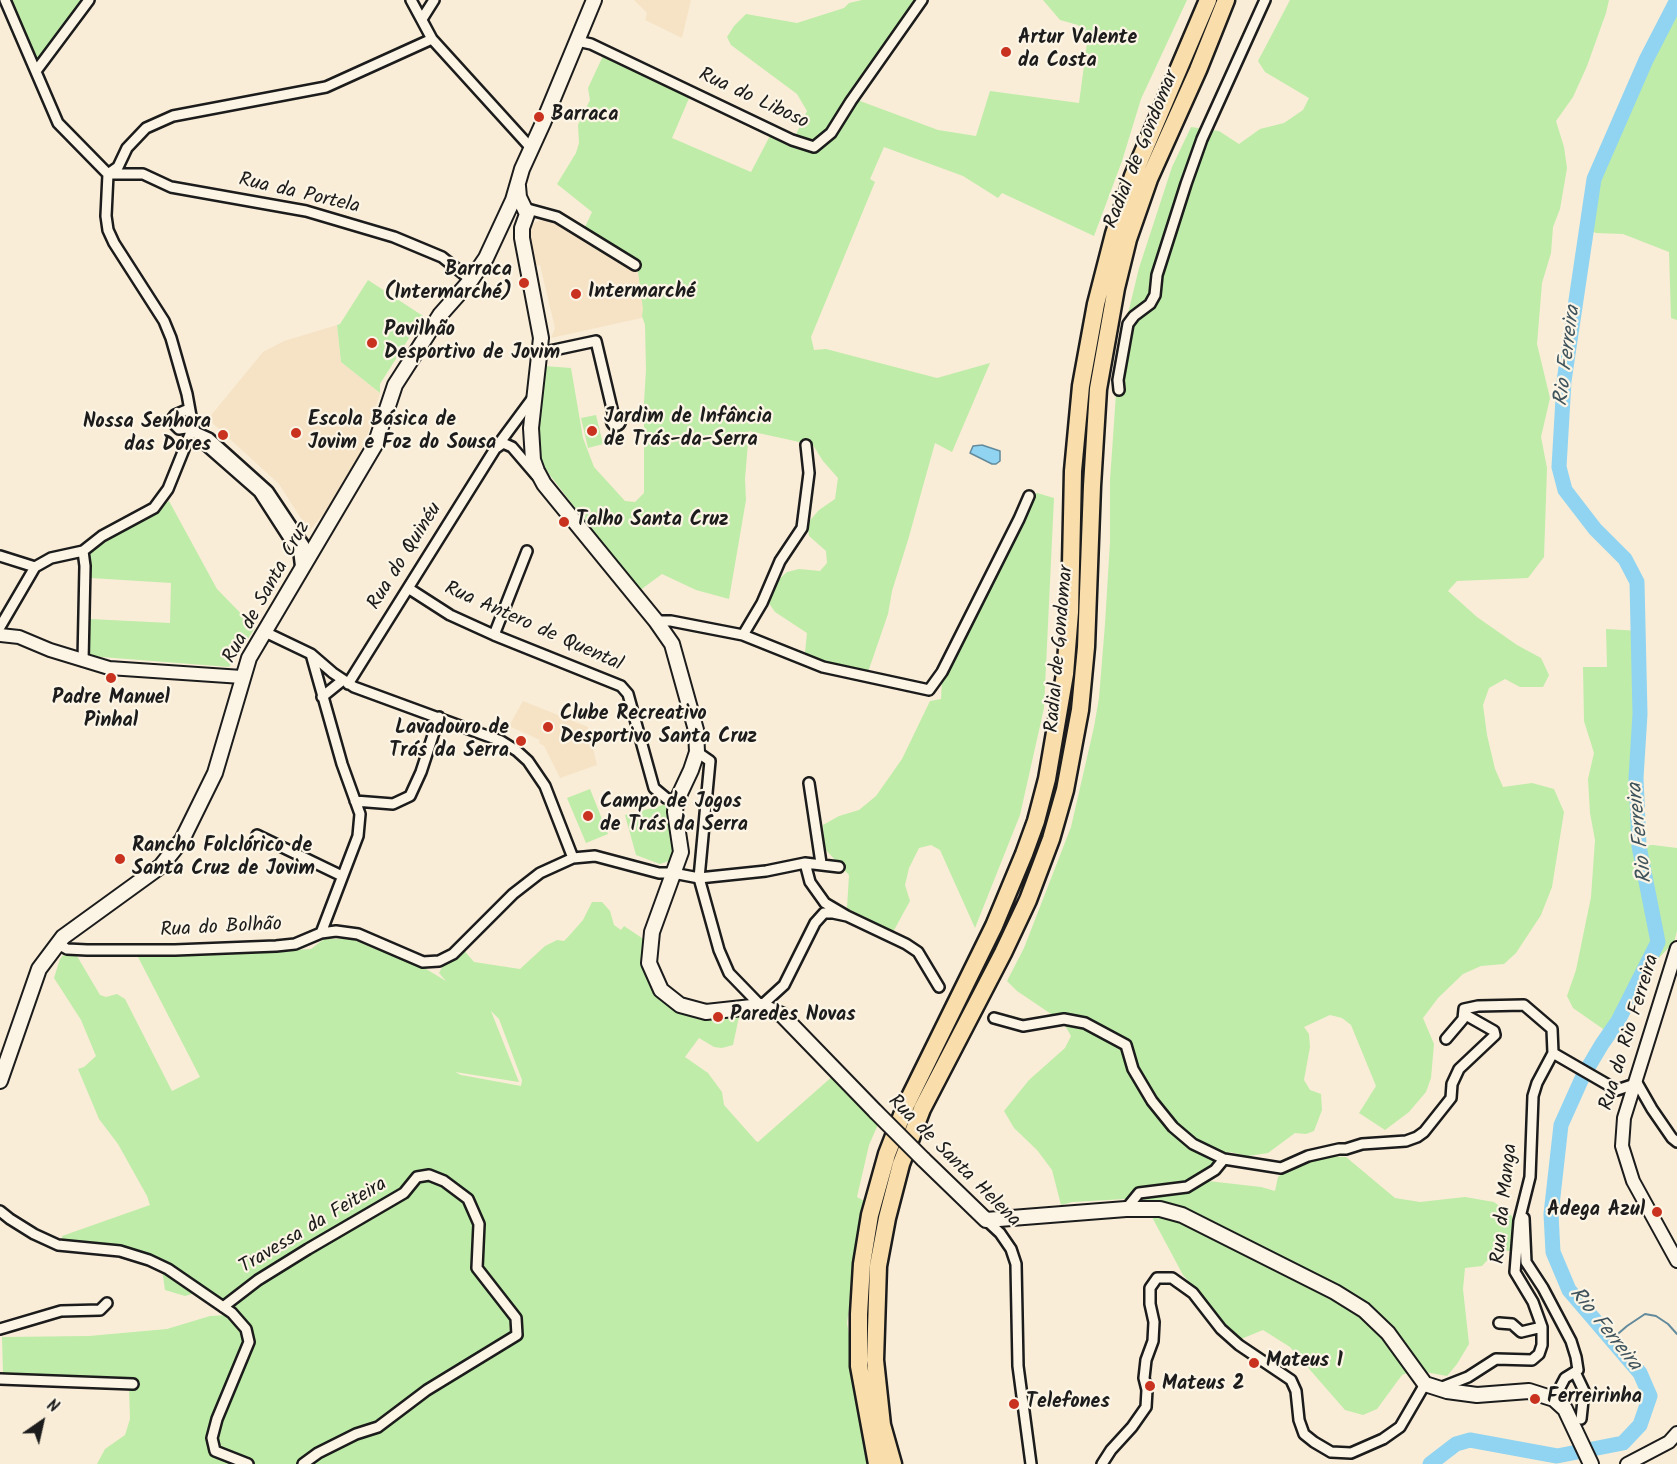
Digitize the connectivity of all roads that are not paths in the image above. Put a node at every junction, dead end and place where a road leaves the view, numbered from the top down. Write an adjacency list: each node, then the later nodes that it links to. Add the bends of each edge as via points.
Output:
1 (5, 0): 13 (street)
2 (89, 0): 13 (street)
3 (411, 0): 10 (street)
4 (434, 0): 10 (street)
5 (594, 0): 12 (main road)
6 (922, 0): 12 (street, Rua do Liboso, via 831,133 814,147)
7 (1208, 0): 96 (highway, Radial de Gondomar, via 1133,176 1096,304 1081,386 1073,471 1065,674 1057,732 1039,810 994,926 906,1105 870,1215 862,1264 859,1366)
8 (1226, 0): 97 (highway, Radial de Gondomar, via 1149,179 1116,288 1098,389 1086,647 1080,711 1065,790 1028,900 922,1109 901,1164 887,1218 878,1266 875,1360 882,1425)
9 (1265, 0): 20 (street, via 1202,139 1161,264 1155,295 1128,324)
10 (422, 19): 11 (street)
11 (432, 39): 14 (street); 15 (street, via 326,87 173,116 146,128 127,148 118,167)
12 (577, 41): 14 (main road)
13 (36, 71): 15 (street, via 58,123)
14 (531, 148): 16 (main road, via 519,178)
15 (108, 174): 18 (street, Rua da Portela, via 143,174 171,187 306,211 394,237 442,257); 22 (street, via 108,230 164,321 182,373)
16 (515, 215): 17 (street, via 540,212 557,217); 18 (main road, Rua de Santa Cruz, via 498,233); 19 (main road, via 540,326)
17 (635, 265)
18 (471, 280): 29 (main road, Rua de Santa Cruz, via 440,315 395,385 375,445)
19 (540, 353): 21 (main road); 23 (street, via 596,341)
20 (1119, 390)
21 (535, 392): 26 (street, Rua do Quinéu); 27 (main road)
22 (189, 409): 24 (street); 24 (street, via 175,415 173,423 180,429)
23 (614, 417)
24 (195, 430): 30 (street, via 268,491); 31 (street, via 206,445 259,492); 32 (street, via 159,503)
25 (806, 445): 44 (street, via 809,473 802,528 780,561)
26 (495, 449): 27 (street, via 499,444 507,444); 38 (street, Rua do Quinéu)
27 (525, 455): 39 (main road, via 543,484)
28 (1029, 496): 44 (street, via 942,672 929,690 823,667)
29 (323, 534): 30 (street, via 311,541); 34 (main road, Rua de Santa Cruz)
30 (298, 536): 34 (street)
31 (294, 546): 34 (street); 37 (street)
32 (83, 551): 36 (street, via 51,558); 46 (street)
33 (527, 551): 43 (street)
34 (310, 554): 37 (main road, Rua de Santa Cruz)
35 (0, 556): 36 (street)
36 (35, 567): 40 (street)
37 (301, 572): 41 (main road, Rua de Santa Cruz)
38 (408, 588): 43 (street, Rua Antero de Quental, via 450,615); 48 (street, Rua do Quinéu)
39 (656, 621): 44 (street); 51 (main road, via 672,644 696,730)
40 (0, 627)
41 (265, 632): 45 (street); 47 (main road, Rua de Santa Cruz)
42 (0, 635): 46 (street, via 20,637)
43 (495, 635): 54 (street, Rua Antero de Quental, via 621,686 628,694 654,788)
44 (743, 635)
45 (311, 654): 48 (street); 49 (street)
46 (82, 661): 47 (street, via 110,668)
47 (242, 677): 65 (main road, Rua de Santa Cruz, via 215,773 182,840 161,866)
48 (345, 682): 49 (street, Rua do Quinéu); 50 (street)
49 (322, 697): 53 (street)
50 (439, 717): 53 (street, via 410,796 393,804); 56 (street, via 501,741 528,761 545,786)
51 (697, 752): 54 (main road); 62 (street, via 710,761)
52 (809, 783): 58 (street)
53 (356, 801): 61 (street, via 360,814 358,836)
54 (676, 802): 60 (main road, via 681,852)
55 (257, 835): 61 (street)
56 (573, 858): 60 (street, Rua do Bolhão, via 595,856 659,873); 64 (street, Rua do Bolhão, via 540,873 513,894 453,954 440,962 423,962 358,934)
57 (806, 862): 58 (street, Rua do Bolhão); 62 (street, Rua do Bolhão); 63 (street, via 810,882 825,903)
58 (820, 863): 59 (street, Rua do Bolhão)
59 (839, 867)
60 (674, 873): 62 (street, Rua do Bolhão); 68 (main road, via 652,932 649,963 660,990 680,1005 706,1012)
61 (342, 876): 64 (street)
62 (699, 878): 68 (street, via 729,972)
63 (847, 916): 67 (street, via 918,952); 68 (street, via 824,913 815,923 784,985)
64 (321, 933): 65 (street, Rua do Bolhão, via 295,944 175,951 67,949)
65 (58, 944): 73 (main road, Rua de Santa Cruz, via 39,969)
66 (1676, 953): 74 (street, Rua do Rio Ferreira)
67 (939, 987)
68 (761, 1006): 80 (main road, Rua de Santa Helena, bridge, via 782,1015)
69 (1464, 1014): 71 (street); 72 (street, via 1464,1009 1478,1006 1524,1005 1552,1029); 76 (street, via 1495,1035 1459,1069 1451,1098 1416,1137 1308,1156 1281,1168)
70 (994, 1018): 76 (street, via 1023,1026 1064,1019 1085,1023 1125,1045 1137,1077 1173,1127 1193,1144)
71 (1446, 1039)
72 (1553, 1053): 74 (street, via 1617,1090); 78 (street, Rua da Manga, via 1533,1096 1530,1178)
73 (0, 1081)
74 (1635, 1082): 75 (street); 81 (street, Rua do Rio Ferreira, via 1624,1118 1622,1146 1634,1181)
75 (1677, 1142)
76 (1224, 1159): 77 (street, via 1215,1170 1187,1187 1139,1193)
77 (1126, 1209): 80 (main road); 90 (main road, via 1160,1209 1182,1215 1335,1292 1364,1310)
78 (1523, 1210): 85 (street, Rua da Manga, via 1515,1272); 87 (street, via 1526,1262 1571,1341 1578,1370)
79 (0, 1211): 83 (street, via 58,1245 120,1251 148,1260)
80 (986, 1220): 98 (street, Rua de Santa Helena, via 1011,1249 1016,1264 1018,1366)
81 (1677, 1261)
82 (107, 1303): 86 (street, via 100,1310 61,1311)
83 (223, 1307): 94 (street, via 246,1329 249,1342 212,1438 215,1451); 95 (street, Travessa da Feiteira, via 308,1249 404,1193 417,1177 437,1178 468,1199 479,1224 477,1268 516,1318 517,1335 427,1390 378,1427 356,1434)
84 (1498, 1323): 85 (street, via 1512,1324 1521,1332)
85 (1542, 1327): 90 (street, via 1542,1345 1532,1360 1496,1359 1468,1377)
86 (0, 1329)
87 (1575, 1372): 91 (street, via 1565,1378); 92 (street, via 1584,1391)
88 (0, 1379): 89 (street)
89 (133, 1384)
90 (1431, 1387): 91 (main road, via 1477,1395 1529,1391); 99 (street, via 1400,1427 1383,1439 1351,1453 1331,1452 1304,1434 1291,1380 1239,1346 1193,1293 1172,1278 1157,1278 1150,1288 1154,1322 1144,1378 1146,1407)
91 (1554, 1399): 100 (main road, via 1565,1409)
92 (1581, 1419)
93 (1677, 1433): 101 (street, via 1669,1442)
94 (248, 1464)
95 (303, 1464)
96 (877, 1464)
97 (893, 1464)
98 (1031, 1464)
99 (1102, 1464)
100 (1591, 1464)
101 (1627, 1464)

